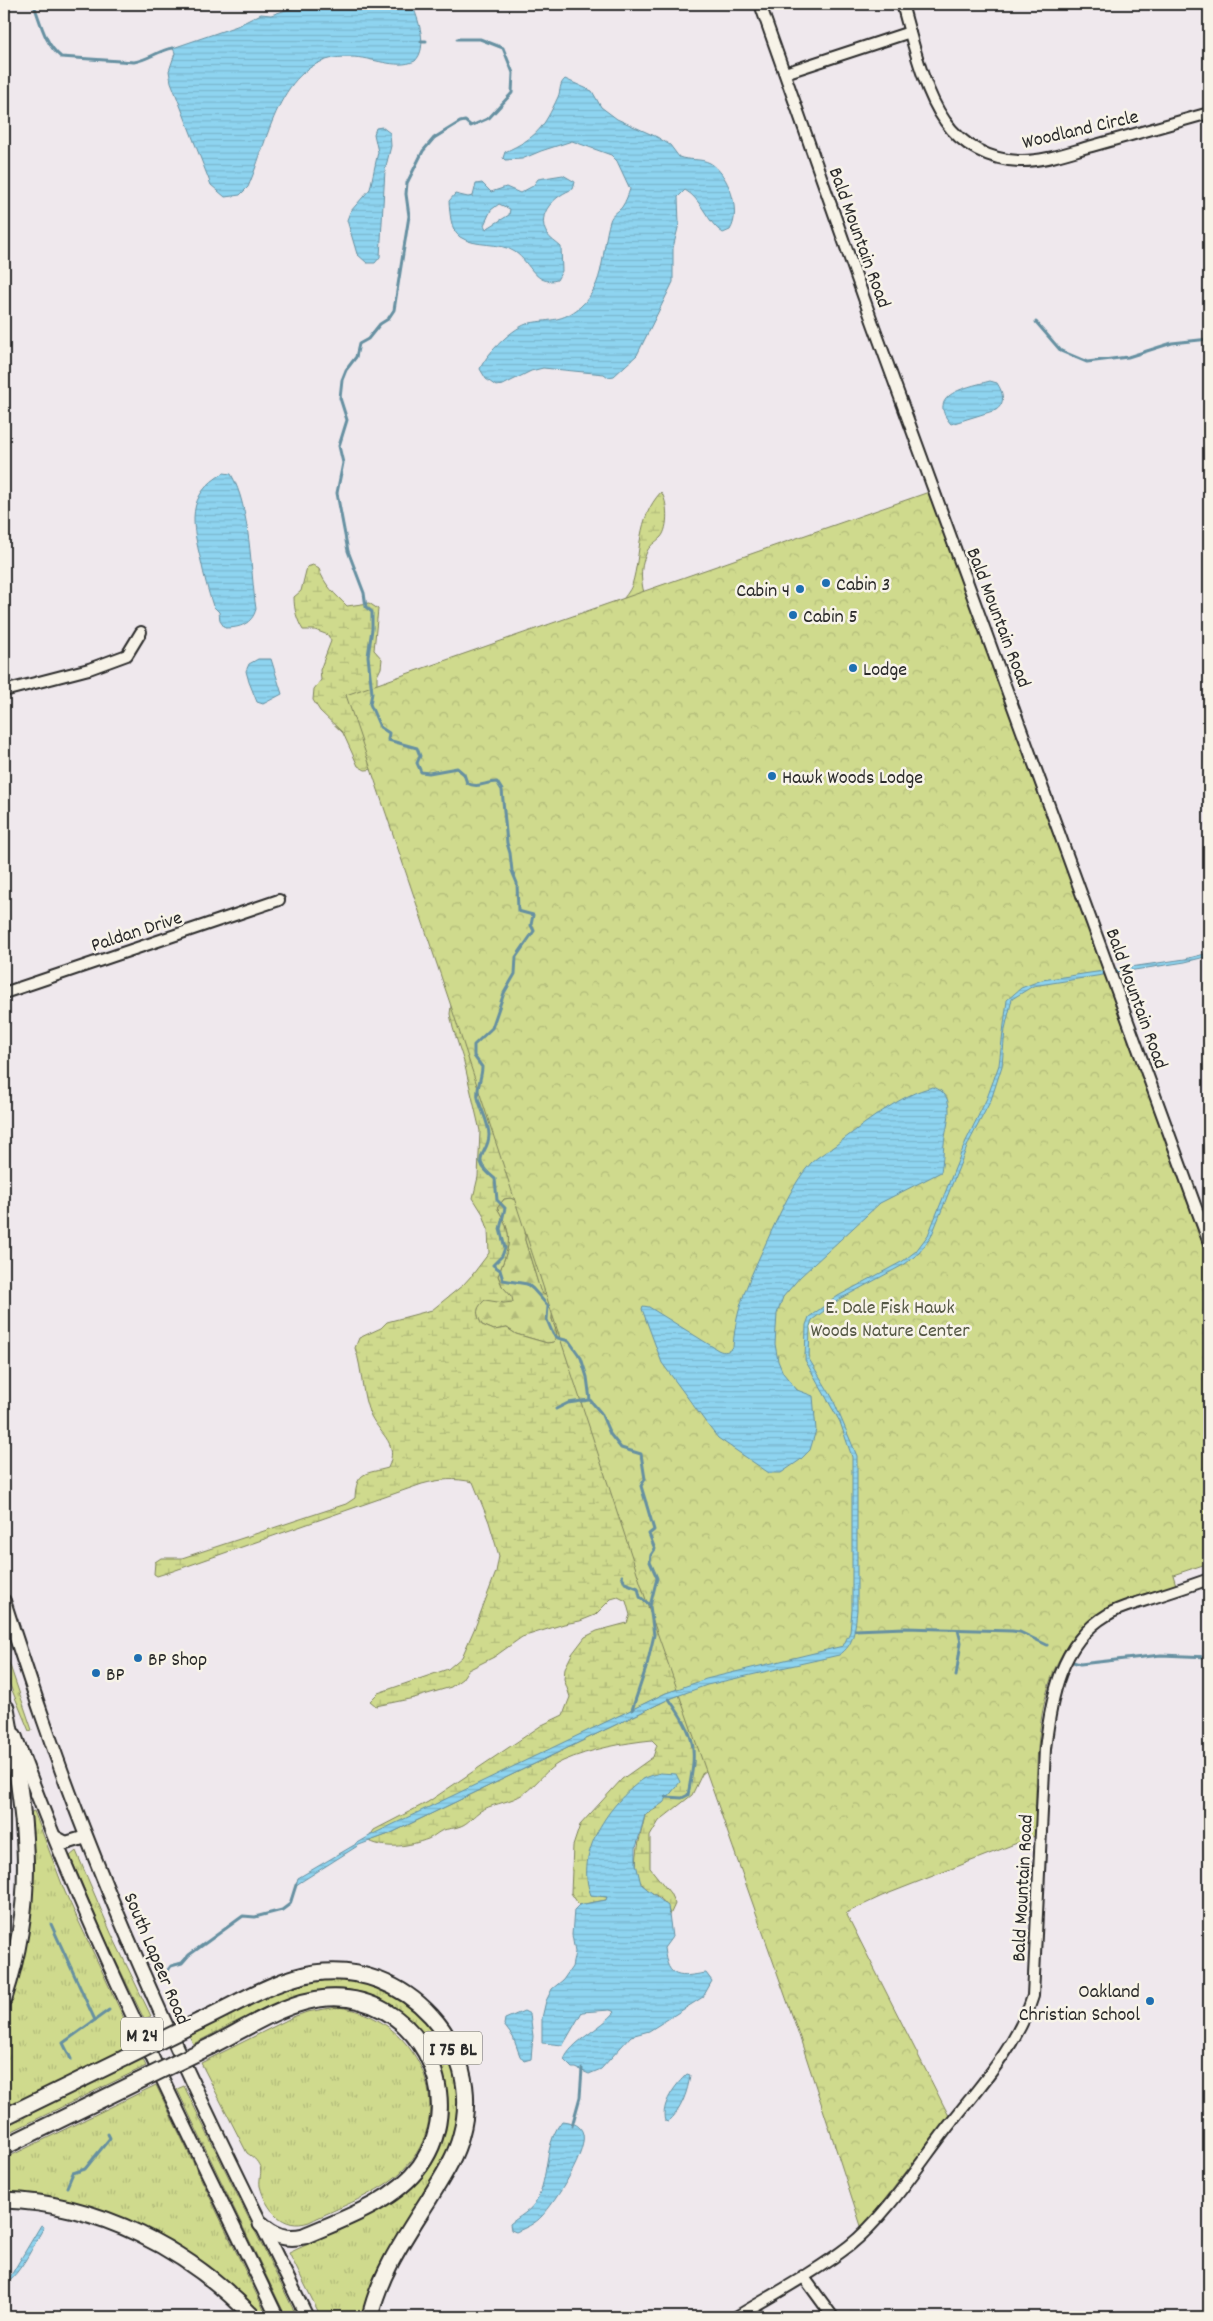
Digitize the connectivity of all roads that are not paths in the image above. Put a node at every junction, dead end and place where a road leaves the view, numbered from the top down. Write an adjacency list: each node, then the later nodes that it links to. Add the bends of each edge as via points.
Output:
1 (760, 4): 4 (street, Bald Mountain Road)
2 (902, 4): 3 (street, Woodland Circle)
3 (910, 32): 4 (street); 5 (street, Woodland Circle, via 930,92 945,122 974,149 998,158 1020,162 1052,157)
4 (784, 73): 10 (street, Bald Mountain Road)
5 (1209, 113)
6 (142, 632): 7 (street, via 127,655 89,669)
7 (4, 691)
8 (279, 900): 9 (street, Paldan Drive)
9 (4, 993)
10 (1209, 1242)
11 (1209, 1580): 21 (street, Bald Mountain Road, via 1108,1614 1076,1643 1064,1662 1049,1716 1045,1749 1034,1985 1029,2008 1007,2048 876,2219 850,2246)
12 (4, 1602): 15 (main road, South Lapeer Road / M 24)
13 (5, 1705): 14 (main road, M 24); 16 (highway, via 22,1808 26,1881 22,1930)
14 (54, 1837): 15 (main road, via 66,1844); 23 (main road, M 24, via 105,1956)
15 (86, 1838): 20 (main road, South Lapeer Road / M 24, via 165,2024)
16 (4, 1998)
17 (4, 2117): 25 (highway, I 75 BL, bridge, via 283,1982 315,1973 345,1972 374,1978 407,1994 447,2035 464,2080 465,2113 461,2136 446,2172 389,2264)
18 (4, 2147): 20 (highway, bridge, via 292,2007 325,1998 343,1998 376,2006 403,2023 422,2046 434,2072 439,2112 434,2139 419,2167 402,2185 376,2202 304,2236 287,2238)
19 (4, 2200): 22 (highway, via 75,2211 145,2236 205,2273)
20 (261, 2224): 24 (main road, South Lapeer Road / M 24)
21 (802, 2276): 26 (street, Bald Mountain Road); 27 (street)
22 (252, 2317)
23 (277, 2317)
24 (307, 2317)
25 (370, 2317)
26 (736, 2317)
27 (832, 2317)

